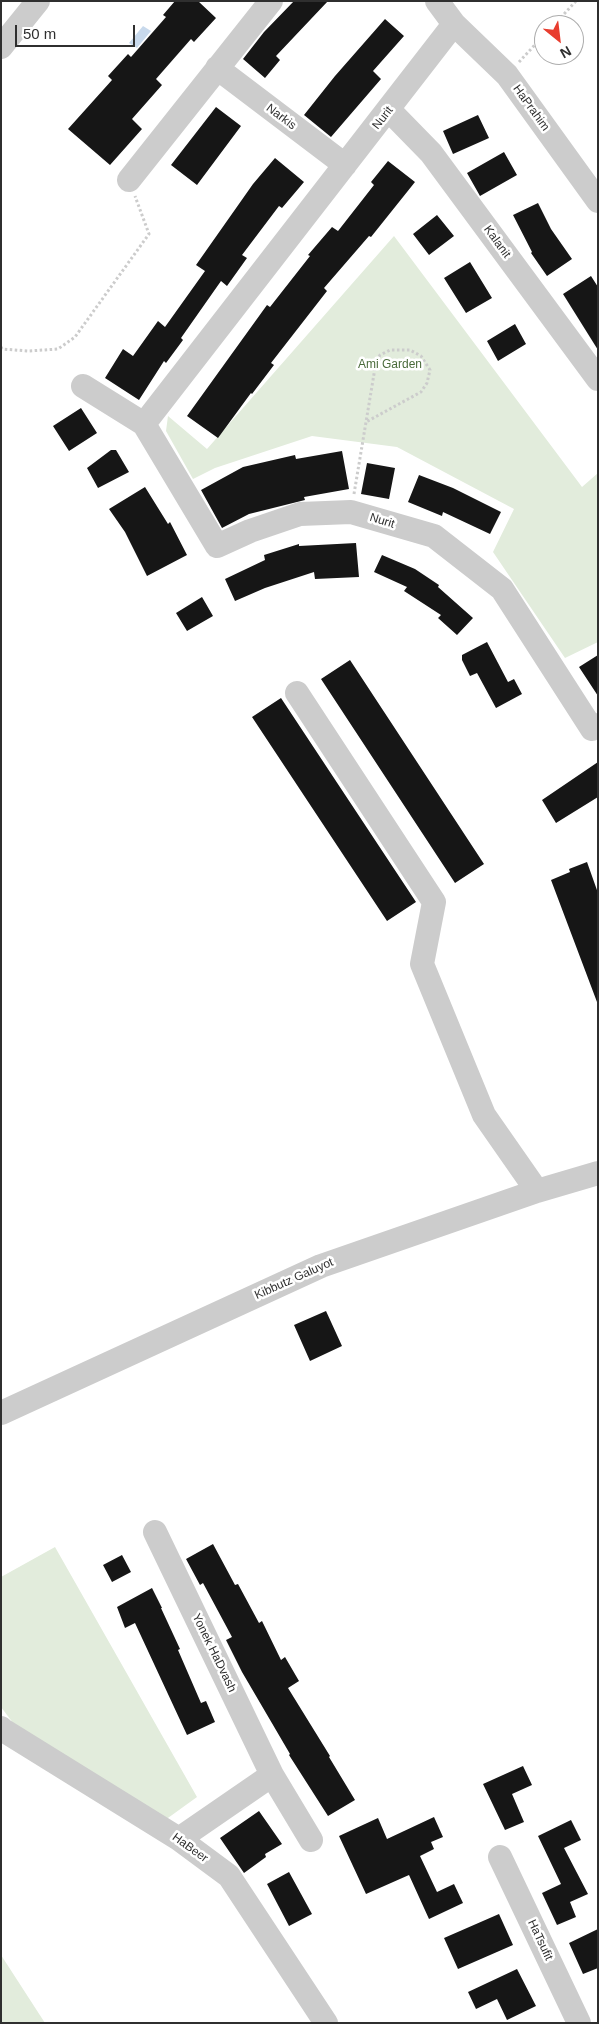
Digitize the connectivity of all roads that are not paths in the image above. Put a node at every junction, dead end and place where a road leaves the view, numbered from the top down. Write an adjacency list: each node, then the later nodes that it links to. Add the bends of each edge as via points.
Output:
1 (38, 1): 5 (street)
2 (271, 1): 6 (street)
3 (437, 1): 4 (street, HaPrahim)
4 (454, 24): 7 (street, Nurit); 10 (street, HaPrahim, via 507,75)
5 (1, 47)
6 (217, 68): 8 (street, Narkis); 9 (street)
7 (389, 110): 8 (street, Nurit); 11 (street, Kalanit, via 431,153)
8 (345, 165): 13 (street, Nurit)
9 (129, 180)
10 (598, 201)
11 (598, 379)
12 (83, 386): 13 (street, Nurit)
13 (144, 424): 15 (street, Nurit, via 217,546 300,514 351,512 434,536 502,589 592,729)
14 (296, 693): 17 (street, via 434,902 422,964 484,1115)
15 (598, 725)
16 (598, 1172): 17 (street, Kibbutz Galuyot)
17 (537, 1191): 18 (street, Kibbutz Galuyot, via 321,1266)
18 (1, 1413)
19 (154, 1532): 21 (street, Yonek HaDvash)
20 (1, 1728): 22 (street, HaBeer)
21 (272, 1775): 22 (street); 23 (street, Yonek HaDvash)
22 (179, 1839): 25 (street, HaBeer, via 229,1876)
23 (311, 1840)
24 (500, 1858): 26 (street, HaTsufit)
25 (326, 2023)
26 (579, 2023)

